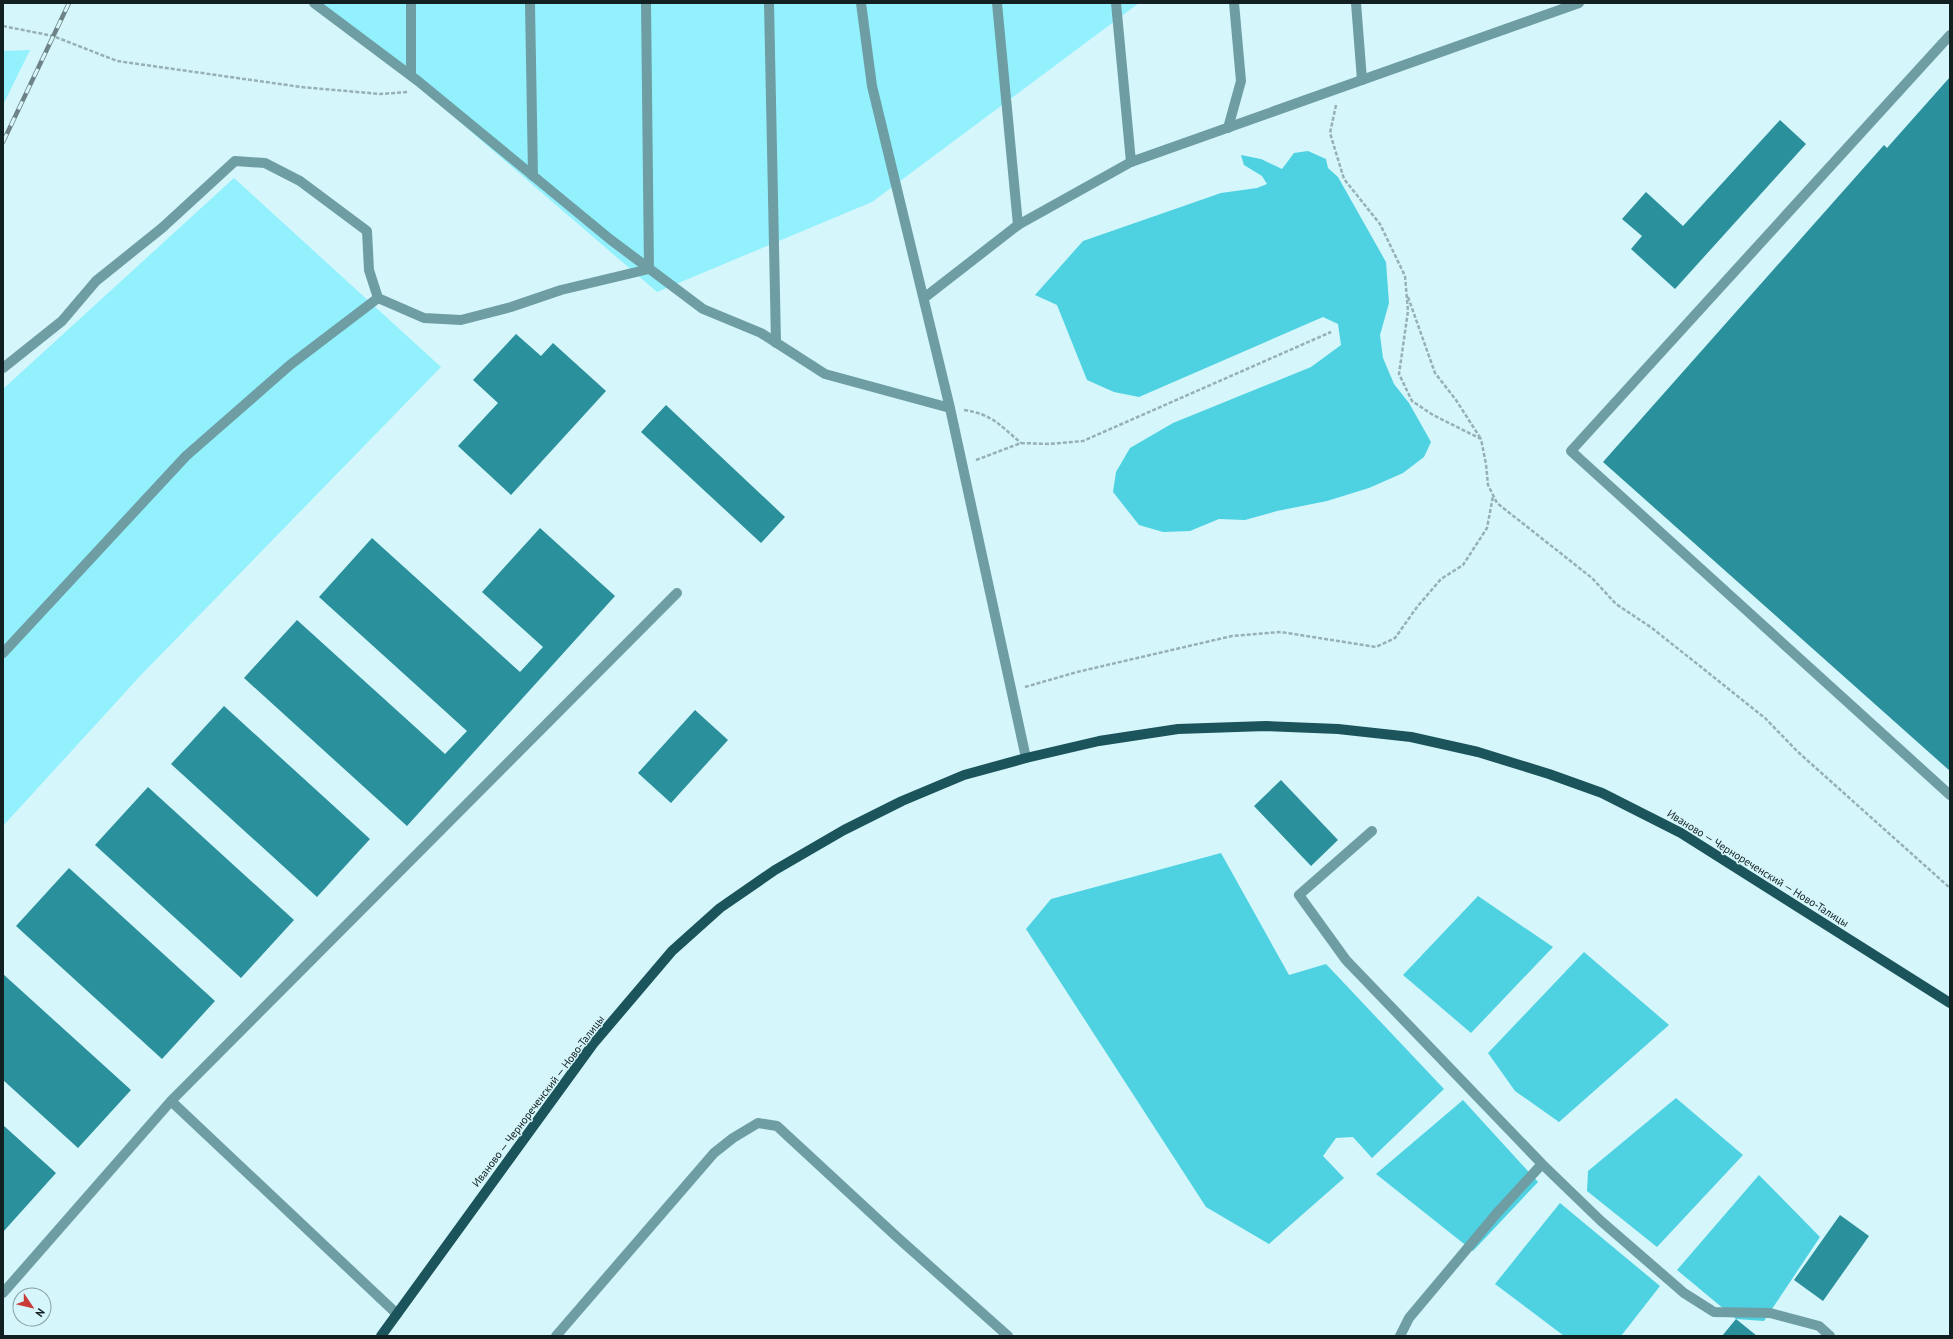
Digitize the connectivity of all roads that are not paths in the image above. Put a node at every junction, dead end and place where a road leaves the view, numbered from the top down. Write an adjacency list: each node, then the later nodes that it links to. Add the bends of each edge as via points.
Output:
1 (314, 3): 13 (street)
2 (411, 3): 13 (street)
3 (530, 3): 17 (street)
4 (646, 3): 19 (street)
5 (769, 3): 22 (street)
6 (861, 3): 21 (street, via 872,86)
7 (997, 3): 18 (street)
8 (1116, 3): 16 (street)
9 (1234, 3): 15 (street, via 1241,81)
10 (1356, 3): 14 (street)
11 (1578, 3): 14 (street)
12 (1950, 35): 28 (street, via 1571,451)
13 (411, 75): 17 (street)
14 (1362, 80): 15 (street)
15 (1228, 128): 16 (street)
16 (1131, 162): 18 (street)
17 (534, 176): 19 (street)
18 (1018, 224): 21 (street)
19 (649, 269): 20 (street, via 561,290 461,320 424,318); 22 (street, via 703,309 760,333)
20 (378, 298): 23 (street, via 369,270 367,231 300,181 265,163 235,161 162,228 96,281 62,320); 26 (street, via 290,365 186,456)
21 (924, 298): 24 (street)
22 (776, 343): 24 (street, via 825,374)
23 (3, 368)
24 (950, 408): 27 (street)
25 (677, 593): 31 (street)
26 (3, 653)
27 (1026, 758): 30 (main road, Иваново — Чернореченский — Ново-Талицы, via 1099,741 1178,729 1266,726 1411,737 1478,752 1602,793 1681,833); 34 (main road, Иваново — Чернореченский — Ново-Талицы, via 964,776 902,801 852,826 775,870 715,913 672,951 593,1044)
28 (1950, 795)
29 (1372, 831): 32 (street, via 1299,895 1346,960)
30 (1950, 1003)
31 (171, 1101): 33 (street); 34 (street)
32 (1542, 1164): 38 (street, via 1497,1213 1409,1318); 39 (street, via 1684,1293 1714,1312 1770,1313 1819,1326)
33 (3, 1293)
34 (397, 1314): 35 (main road, Иваново — Чернореченский — Ново-Талицы)
35 (381, 1336)
36 (556, 1336): 37 (street, via 714,1152 758,1123 777,1126)
37 (1008, 1336)
38 (1400, 1336)
39 (1830, 1336)

